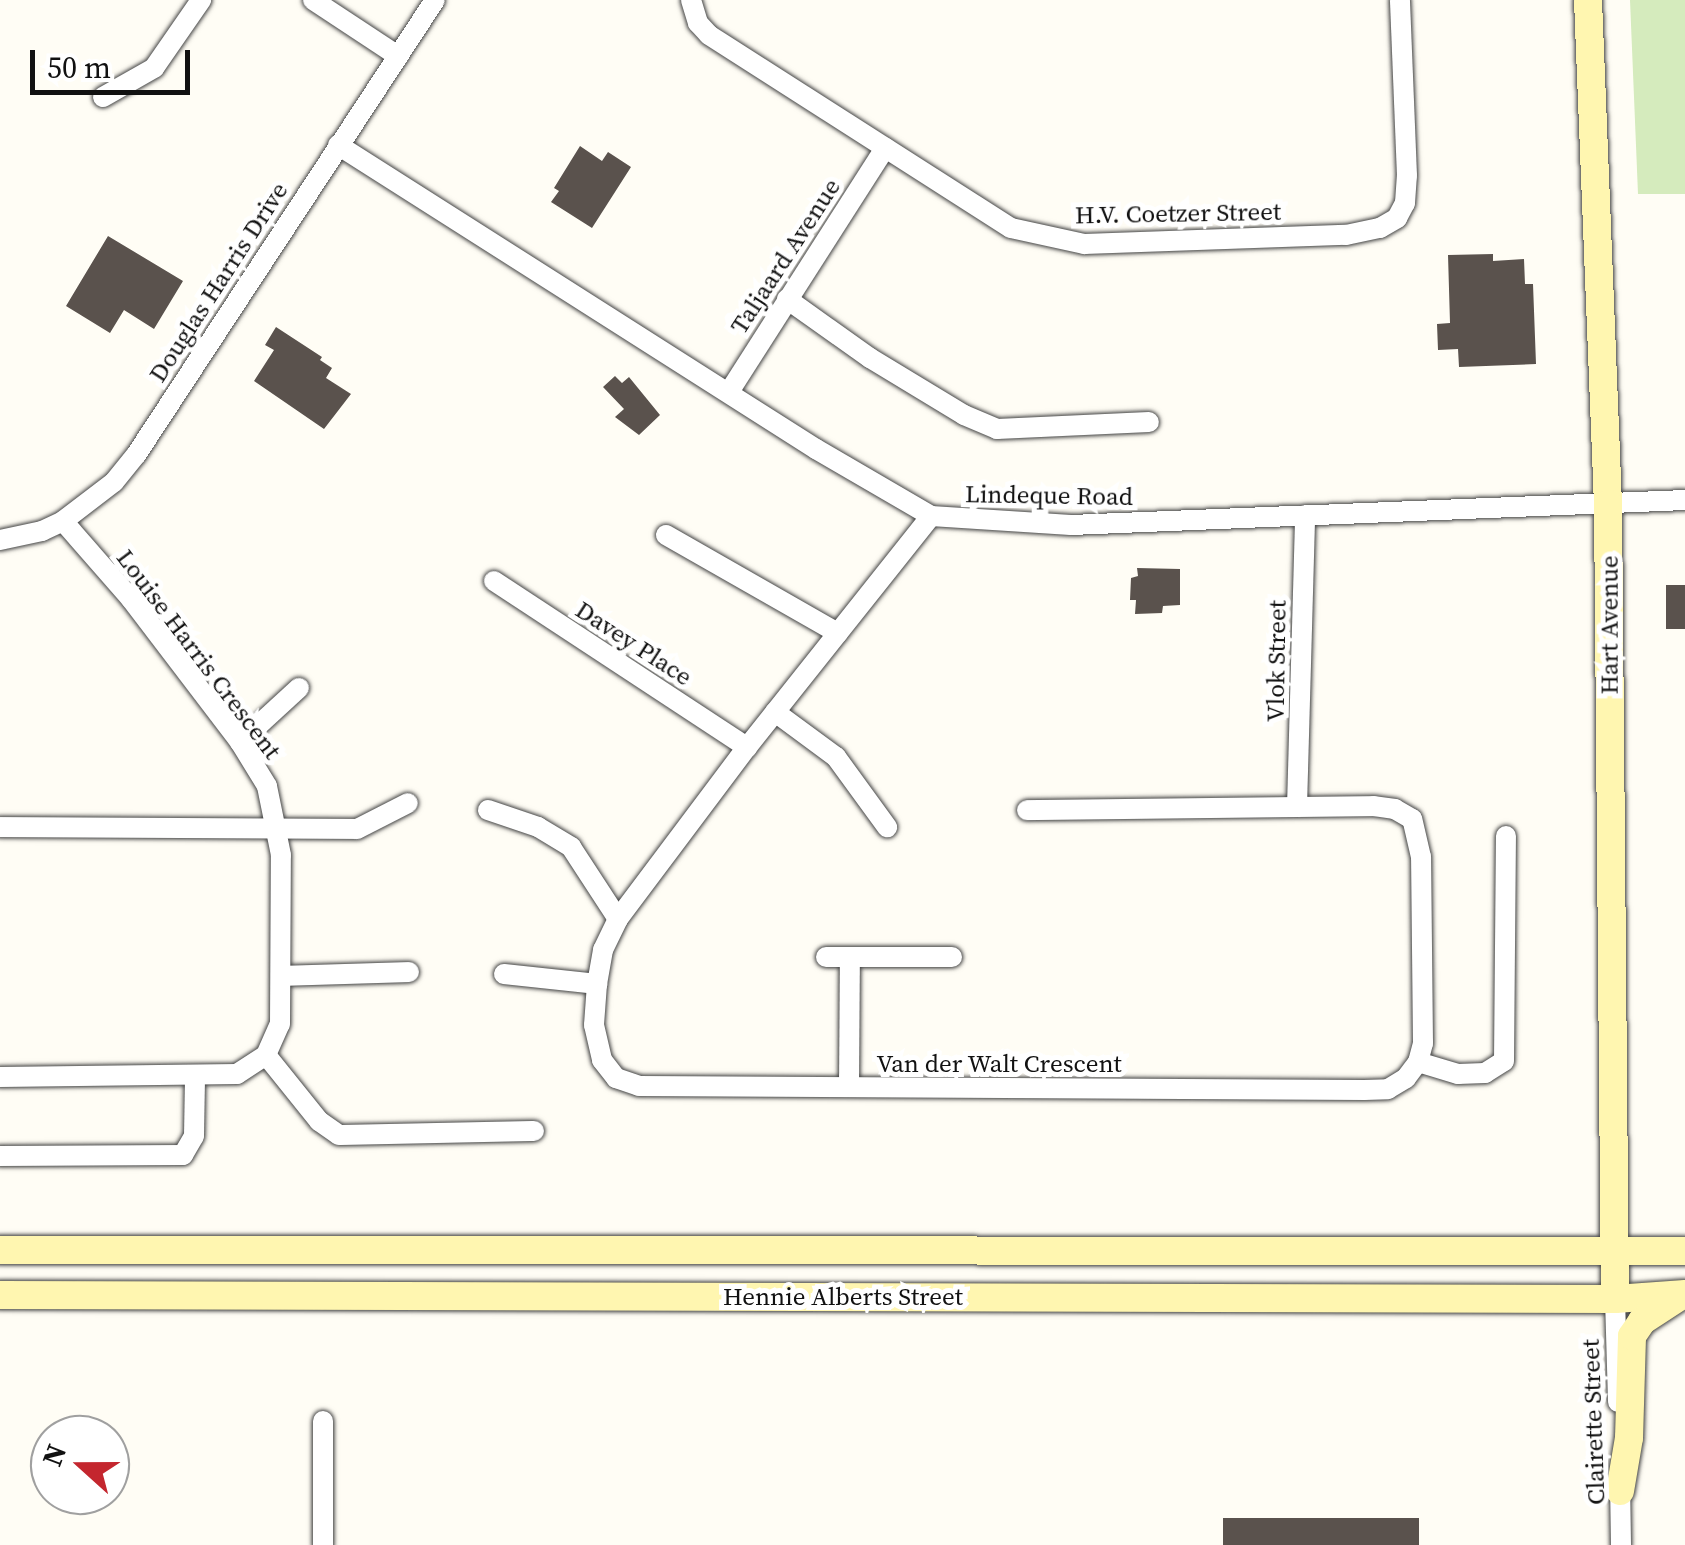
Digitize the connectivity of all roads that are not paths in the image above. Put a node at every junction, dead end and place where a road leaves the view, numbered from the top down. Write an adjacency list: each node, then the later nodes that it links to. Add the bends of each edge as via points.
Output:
1 (201, 0): 8 (street, via 154,68)
2 (313, 0): 7 (street)
3 (434, 0): 7 (street, Douglas Harris Drive)
4 (1400, 0): 10 (street, H.V. Coetzer Street, via 1408,176 1397,218 1380,228 1346,235 1084,244 1011,228)
5 (1588, 0): 15 (street, Hart Avenue)
6 (691, 3): 10 (street, H.V. Coetzer Street, via 709,34)
7 (398, 56): 9 (street, Douglas Harris Drive)
8 (103, 98)
9 (338, 145): 12 (street, Lindeque Road); 18 (street, Douglas Harris Drive, via 136,455 114,482)
10 (885, 148): 11 (street, Taljaard Avenue)
11 (787, 299): 12 (street, Taljaard Avenue); 13 (street, via 964,416 998,429)
12 (728, 392): 17 (street, Lindeque Road)
13 (1149, 422)
14 (1685, 500): 15 (street, Lindeque Road)
15 (1608, 504): 16 (street, Lindeque Road); 51 (street, Hart Avenue)
16 (1304, 515): 17 (street, Lindeque Road, via 1071,525); 28 (street, Vlok Street)
17 (931, 516): 22 (street, Van der Walt Crescent)
18 (63, 521): 20 (street, Douglas Harris Drive); 25 (street, Louise Harris Crescent)
19 (666, 535): 22 (street)
20 (0, 540)
21 (494, 581): 26 (street, Davey Place)
22 (838, 633): 24 (street, Van der Walt Crescent)
23 (299, 688): 25 (street)
24 (775, 712): 26 (street, Van der Walt Crescent); 33 (street, via 836,757)
25 (240, 742): 31 (street, Louise Harris Crescent, via 267,786)
26 (747, 747): 35 (street, Van der Walt Crescent)
27 (408, 803): 31 (street, via 357,829)
28 (1298, 808): 30 (street); 44 (street, via 1374,806 1412,819 1421,856)
29 (488, 810): 35 (street, via 570,847)
30 (1027, 810)
31 (277, 826): 32 (street); 41 (street, Louise Harris Crescent)
32 (0, 827)
33 (888, 827)
34 (1506, 836): 44 (street, via 1504,1061 1485,1073 1458,1074)
35 (618, 919): 42 (street, Van der Walt Crescent, via 603,950)
36 (826, 957): 37 (street)
37 (850, 957): 38 (street); 47 (street)
38 (952, 957)
39 (409, 972): 41 (street)
40 (504, 974): 42 (street)
41 (281, 976): 43 (street, Louise Harris Crescent, via 280,1024)
42 (598, 984): 47 (street, Van der Walt Crescent, via 597,1044 616,1078 639,1086)
43 (266, 1055): 46 (street, via 238,1074); 48 (street, via 319,1122 339,1135)
44 (1418, 1062): 47 (street, Van der Walt Crescent, via 1388,1088 1364,1090)
45 (0, 1077): 46 (street)
46 (194, 1078): 49 (street, via 194,1136 183,1155)
47 (848, 1087)
48 (534, 1131)
49 (0, 1156)
50 (0, 1250): 51 (street, Hennie Alberts Street)
51 (1615, 1250): 52 (street, Hennie Alberts Street); 55 (street, Hart Avenue)
52 (1685, 1251)
53 (1684, 1294): 55 (street, Hennie Alberts Street); 57 (street, via 1642,1321 1632,1336)
54 (0, 1295): 55 (street, Hennie Alberts Street)
55 (1614, 1298): 57 (street, Clairette Street)
56 (323, 1421): 58 (street)
57 (1620, 1491): 59 (street, Clairette Street)
58 (323, 1545)
59 (1621, 1545)

